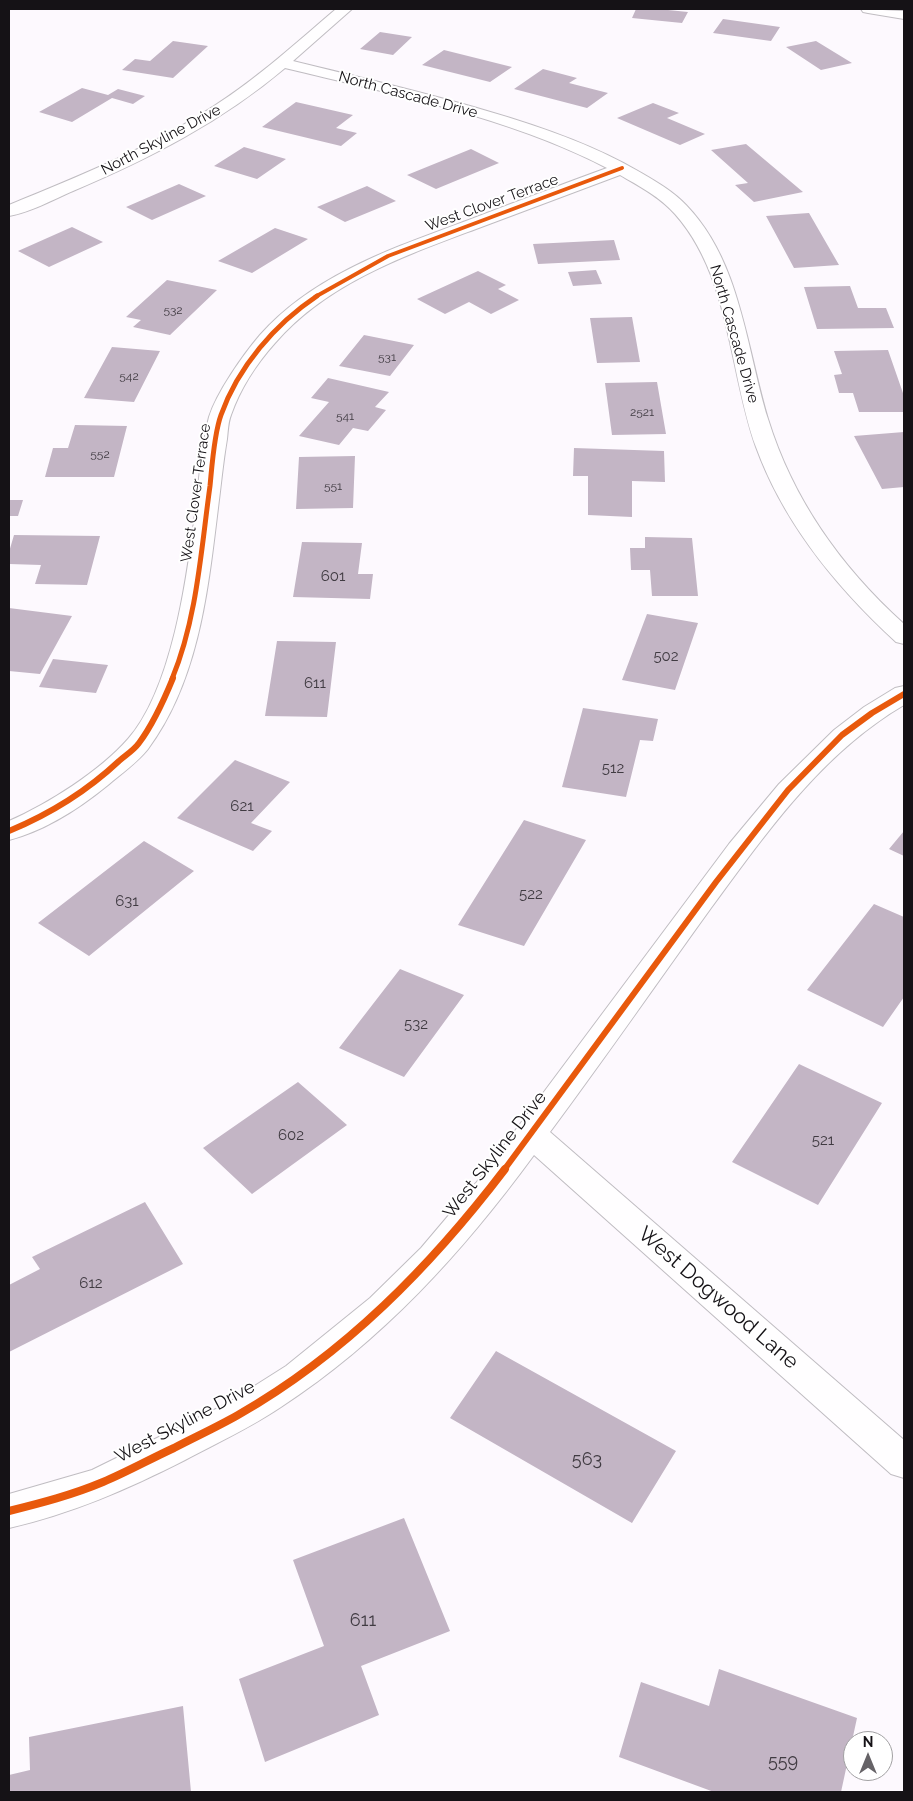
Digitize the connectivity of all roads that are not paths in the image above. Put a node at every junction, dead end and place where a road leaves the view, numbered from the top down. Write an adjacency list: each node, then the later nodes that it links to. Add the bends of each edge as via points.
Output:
1 (345, 9): 4 (street, North Skyline Drive)
2 (868, 9): 3 (street)
3 (904, 16)
4 (282, 63): 5 (street, North Cascade Drive, via 508,122 590,152); 6 (street, North Skyline Drive, via 216,112 150,150)
5 (622, 168): 7 (street, North Cascade Drive, via 681,210 706,245 722,281 767,448 800,517 840,573 876,613); 9 (street, West Clover Terrace, via 388,256 318,294 264,341 242,372 220,416 190,610 177,668 160,708 139,743 107,773 64,805)
6 (9, 211)
7 (904, 637)
8 (904, 694): 10 (street, West Skyline Drive, via 852,728 806,771 756,830 636,987)
9 (9, 831)
10 (531, 1134): 11 (street, West Dogwood Lane); 12 (street, West Skyline Drive, via 455,1231 405,1284 352,1333 297,1376 238,1415 114,1478)
11 (904, 1462)
12 (9, 1512)

